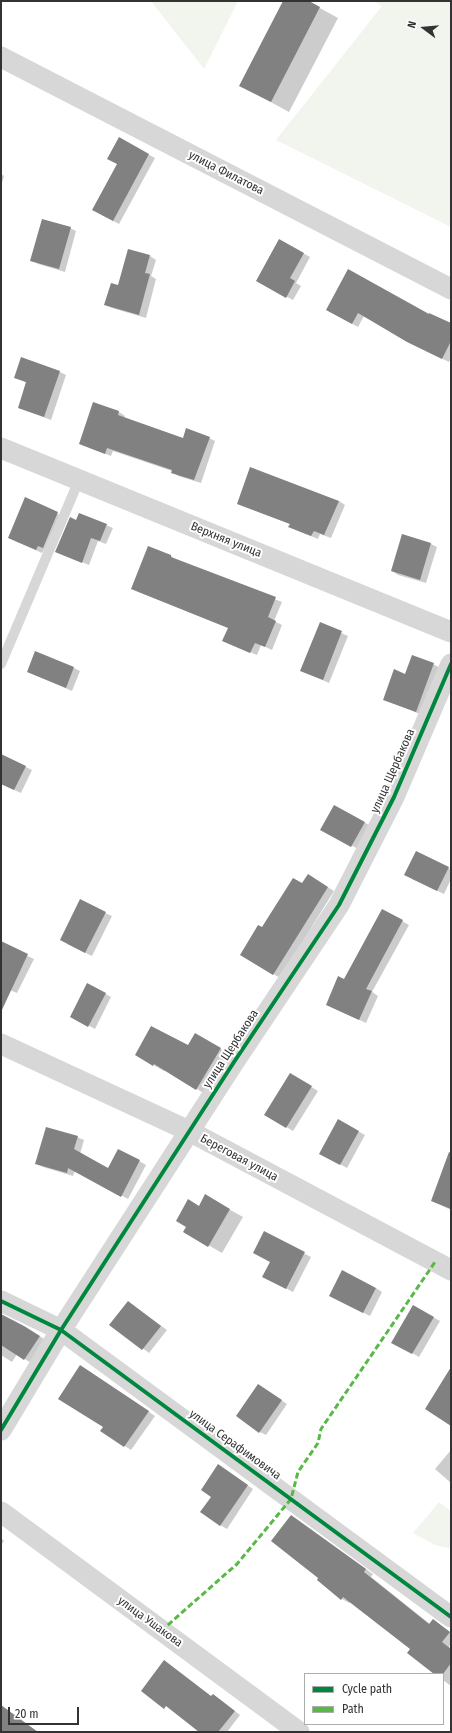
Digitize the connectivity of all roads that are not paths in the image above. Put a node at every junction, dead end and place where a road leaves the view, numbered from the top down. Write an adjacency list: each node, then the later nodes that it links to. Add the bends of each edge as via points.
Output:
1 (1, 57): 2 (street, улица Филатова)
2 (451, 289)
3 (1, 448): 4 (street, Верхняя улица)
4 (79, 480): 5 (street, Верхняя улица); 6 (lane)
5 (451, 632)
6 (1, 664)
7 (451, 664): 9 (street, улица Щербакова, via 394,797 340,905)
8 (1, 1044): 9 (street, Береговая улица)
9 (189, 1132): 10 (street, Береговая улица); 12 (street, улица Щербакова)
10 (451, 1270)
11 (1, 1301): 12 (street, улица Серафимовича)
12 (61, 1330): 13 (street, улица Щербакова); 15 (street, улица Серафимовича)
13 (1, 1430)
14 (1, 1512): 16 (street, улица Ушакова)
15 (451, 1617)
16 (299, 1732)

